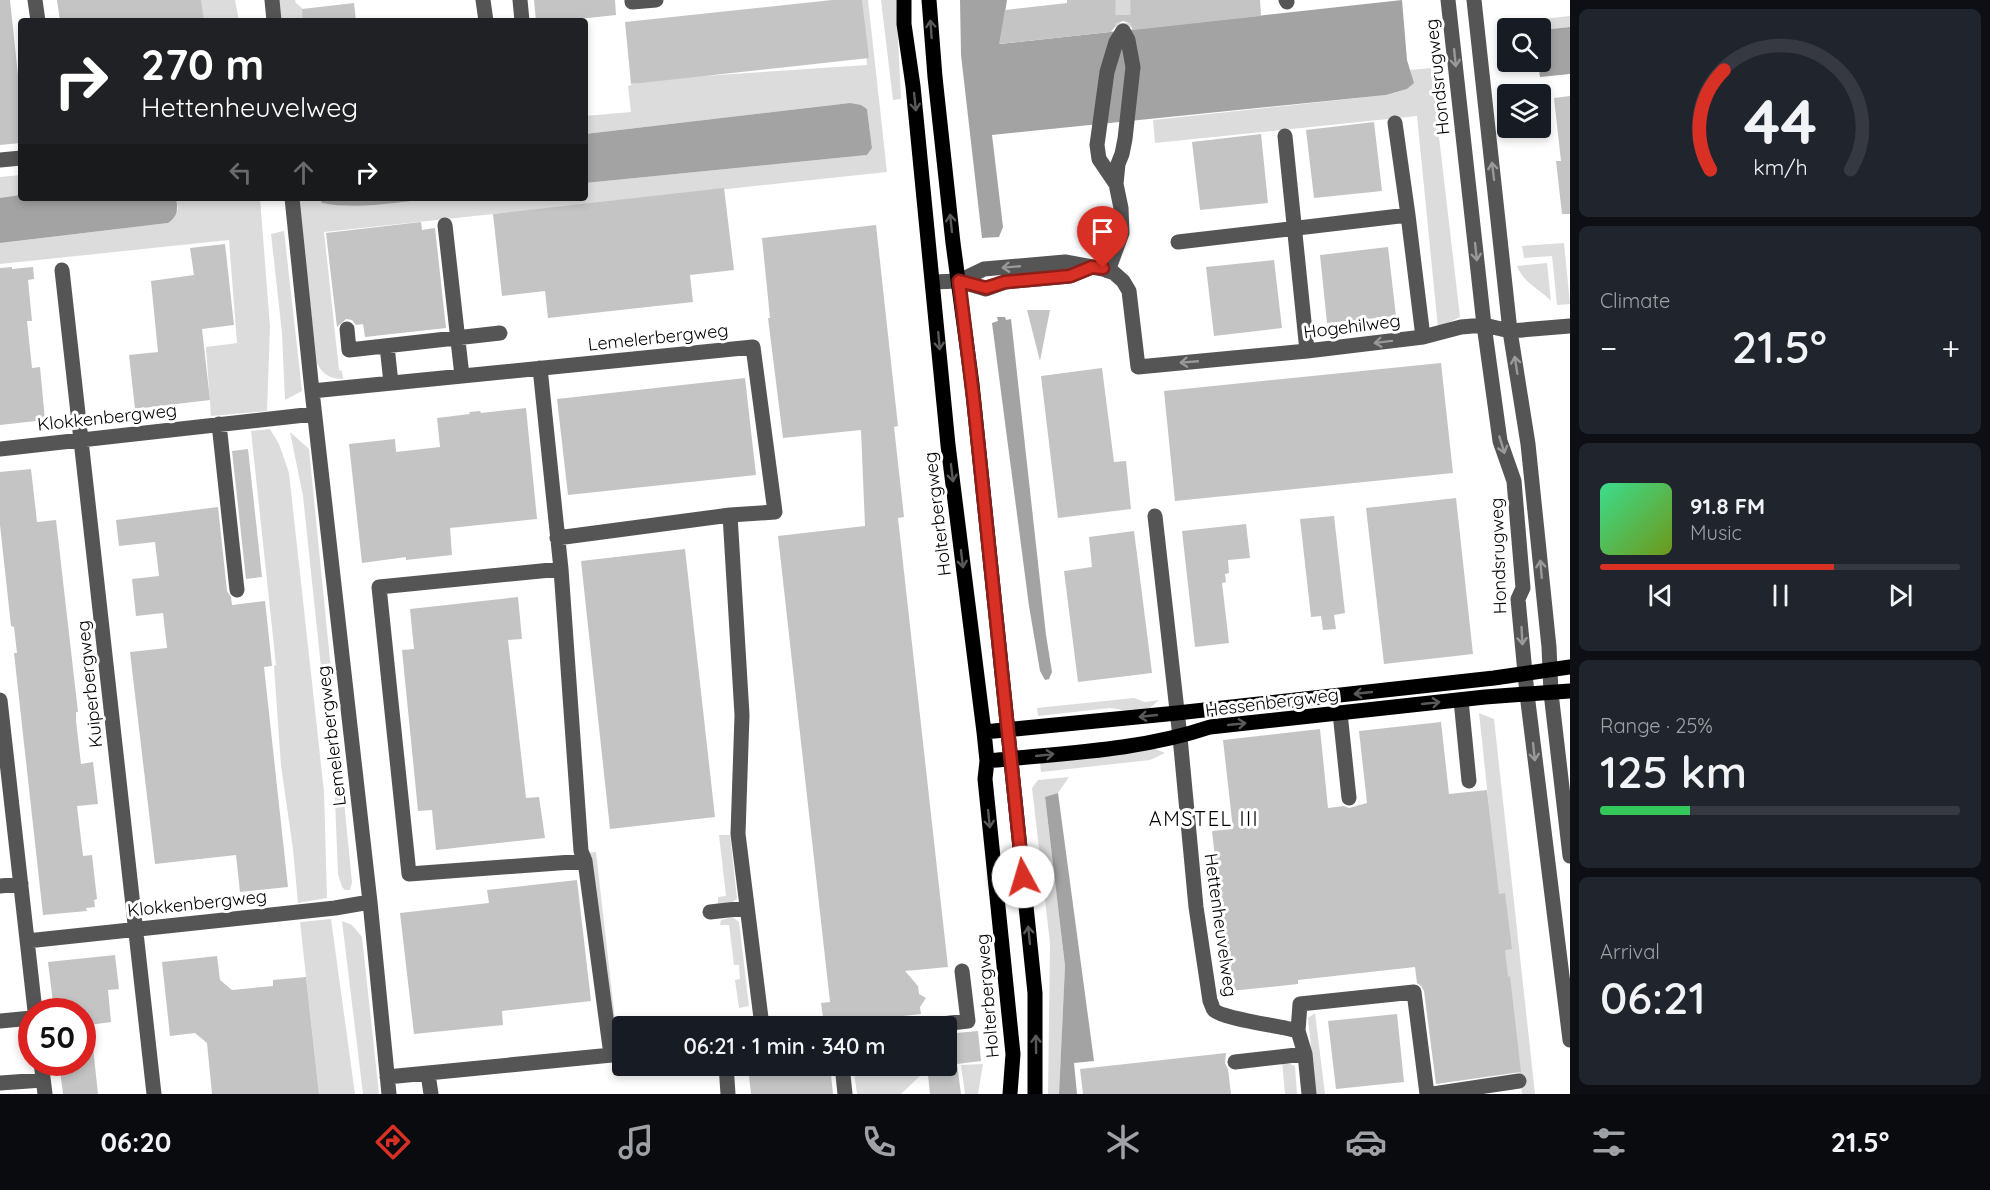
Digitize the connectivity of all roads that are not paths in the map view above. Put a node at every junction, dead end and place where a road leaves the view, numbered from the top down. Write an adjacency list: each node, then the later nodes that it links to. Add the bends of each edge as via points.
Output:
1 (35, 0): 11 (street)
2 (272, 0): 12 (street)
3 (483, 0): 13 (street)
4 (520, 0): 14 (street)
5 (632, 0): 6 (street)
6 (656, 0)
7 (904, 0): 30 (main road, Holterbergweg, one-way to 30)
8 (929, 0): 29 (main road, one-way to 8, via 934,77)
9 (1448, 0): 31 (street, Hondsrugweg, one-way to 31)
10 (1474, 0): 34 (street, Hondsrugweg, one-way to 10)
11 (38, 18)
12 (274, 18)
13 (486, 18)
14 (522, 18)
15 (1122, 56): 17 (street)
16 (1395, 123): 23 (street)
17 (1112, 130): 17 (street, via 1133,67 1123,31 1107,72); 21 (street, via 1122,154); 21 (street, via 1097,145 1099,159)
18 (1285, 136): 25 (street)
19 (18, 158): 20 (street)
20 (0, 160)
21 (1112, 165): 28 (street, via 1122,233)
22 (292, 201): 43 (street, Lemelerbergweg)
23 (1408, 215): 25 (street); 36 (street)
24 (445, 225): 37 (street)
25 (1295, 228): 26 (street); 39 (street)
26 (1178, 242)
27 (62, 270): 46 (street, Kuiperbergweg)
28 (1108, 270): 29 (street, via 1065,262 984,269); 39 (street, Hogehilweg, one-way to 28, via 1138,367 1129,291)
29 (959, 281): 30 (street); 63 (main road)
30 (933, 282): 64 (main road, Holterbergweg, one-way to 64, via 948,445)
31 (1484, 325): 34 (street, Hogehilweg); 36 (street, Hogehilweg); 55 (street, Hondsrugweg, one-way to 55, via 1500,441 1514,481)
32 (1570, 326): 34 (street, Hogehilweg)
33 (347, 329): 38 (street, via 350,350)
34 (1510, 331): 54 (street, Hondsrugweg, one-way to 34, via 1528,444)
35 (500, 333): 37 (street)
36 (1423, 337): 39 (street, Hogehilweg, one-way to 39)
37 (457, 338): 38 (street); 41 (street)
38 (387, 346): 42 (street)
39 (1307, 351)
40 (540, 369): 41 (street, Lemelerbergweg); 48 (street, Lemelerbergweg, via 753,346 774,512); 50 (street)
41 (462, 376): 42 (street, Lemelerbergweg)
42 (391, 383): 43 (street, Lemelerbergweg)
43 (312, 391): 44 (street, Lemelerbergweg)
44 (314, 414): 45 (street, Klokkenbergweg); 74 (street, Lemelerbergweg)
45 (219, 424): 46 (street, Klokkenbergweg); 52 (street)
46 (81, 440): 47 (street, Klokkenbergweg); 77 (street, Kuiperbergweg)
47 (0, 448)
48 (730, 515): 50 (street); 75 (street, via 742,715 738,834)
49 (1155, 516): 61 (street, Hettenheuvelweg)
50 (558, 538): 51 (street)
51 (561, 568): 71 (street, via 581,851); 71 (street, via 379,587 409,874)
52 (237, 590)
53 (1570, 667): 54 (main road, Hessenbergweg)
54 (1550, 669): 55 (main road, Hessenbergweg); 57 (street, Hondsrugweg)
55 (1525, 674): 58 (street, Hondsrugweg); 61 (main road, Hessenbergweg, one-way to 61)
56 (1570, 691): 57 (main road, Hessenbergweg)
57 (1551, 693): 58 (main road, Hessenbergweg); 70 (street, Hondsrugweg)
58 (1527, 694): 60 (main road, Hessenbergweg); 87 (street, Hondsrugweg, one-way to 87)
59 (0, 700): 72 (street)
60 (1461, 700): 62 (main road, Hessenbergweg, one-way to 60); 68 (street)
61 (1177, 713): 63 (main road, Hessenbergweg, one-way to 63); 65 (street, Hettenheuvelweg)
62 (1340, 713): 65 (main road, Hessenbergweg, one-way to 62, via 1210,727); 69 (street)
63 (1008, 730): 64 (main road, Hessenbergweg); 66 (main road)
64 (984, 732): 67 (main road, Holterbergweg)
65 (1180, 737): 66 (main road, Hessenbergweg, one-way to 65); 86 (street, Hettenheuvelweg, via 1196,908 1210,1001 1214,1010 1225,1016)
66 (1011, 758): 67 (main road, Hessenbergweg); 104 (main road, one-way to 66, via 1035,993)
67 (987, 761): 103 (main road, Holterbergweg, one-way to 103, via 985,779 1013,1054)
68 (1469, 781)
69 (1348, 798)
70 (1570, 856)
71 (585, 861): 85 (street)
72 (21, 884): 73 (street); 78 (street)
73 (0, 886)
74 (370, 902): 77 (street, Klokkenbergweg); 94 (street, Lemelerbergweg)
75 (747, 908): 76 (street); 81 (street)
76 (710, 912)
77 (136, 930): 78 (street, Klokkenbergweg); 98 (street, Kuiperbergweg)
78 (27, 942): 80 (street)
79 (962, 971): 84 (street, via 968,1021)
80 (33, 998)
81 (761, 1016)
82 (18, 1019): 83 (street)
83 (0, 1021)
84 (957, 1022)
85 (612, 1024)
86 (1298, 1031): 88 (street); 106 (street, via 1300,1004 1414,992)
87 (1570, 1040)
88 (1305, 1054): 90 (street); 105 (street)
89 (612, 1055): 91 (street)
90 (1235, 1062)
91 (428, 1074): 94 (street); 100 (street)
92 (727, 1076): 101 (street)
93 (843, 1076): 102 (street)
94 (387, 1077): 99 (street, Lemelerbergweg)
95 (1519, 1081): 107 (street)
96 (0, 1083): 97 (street)
97 (44, 1087)
98 (154, 1094)
99 (388, 1094)
100 (431, 1094)
101 (728, 1094)
102 (845, 1094)
103 (1010, 1094)
104 (1035, 1094)
105 (1309, 1094)
106 (1427, 1094)
107 (1433, 1094)

